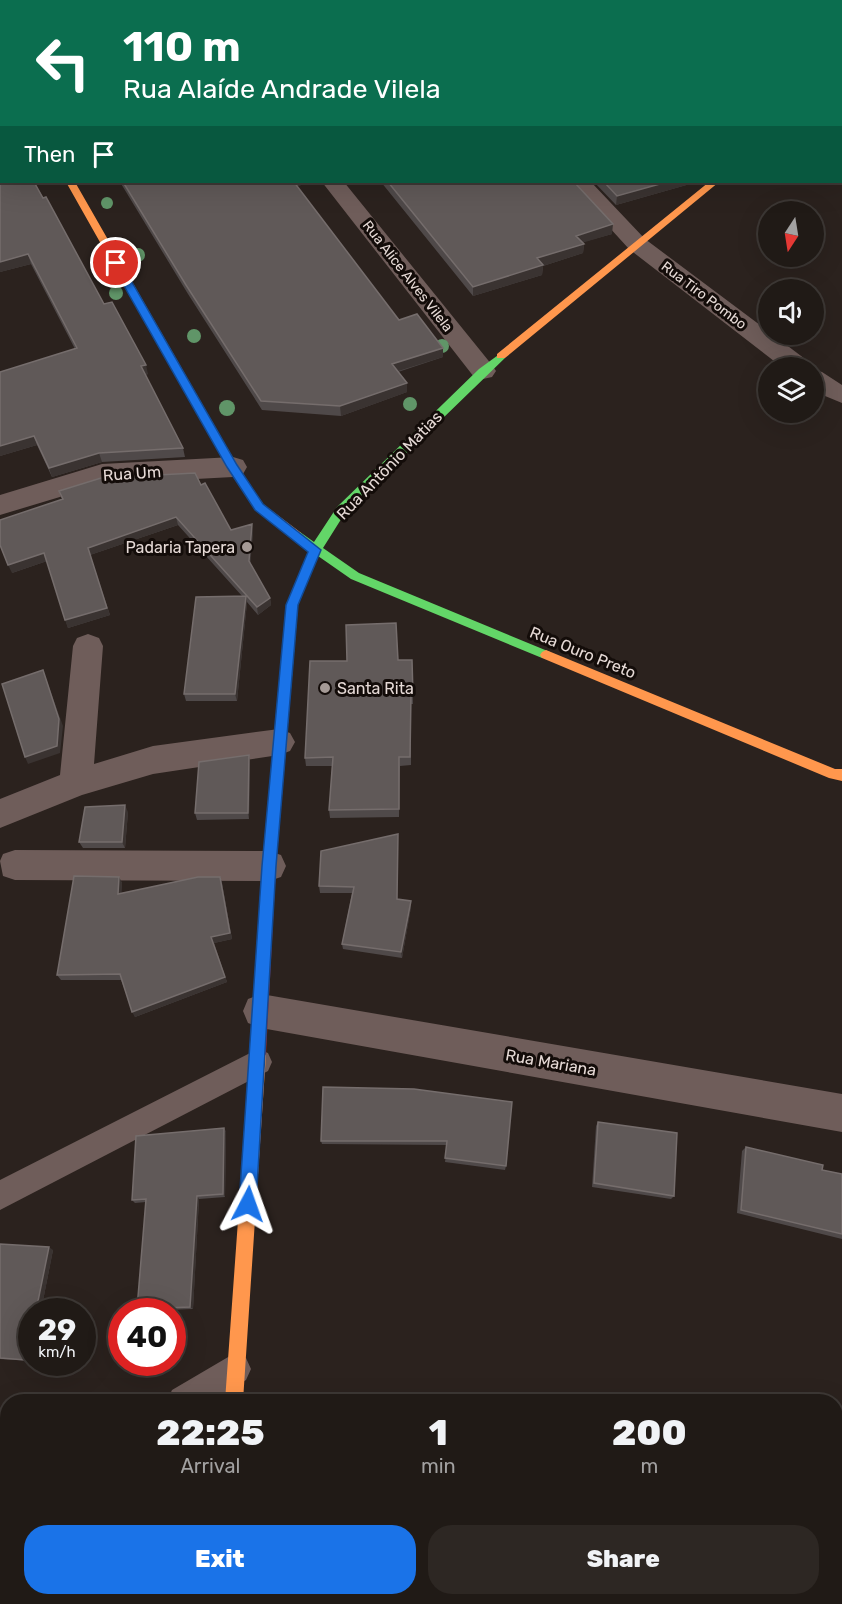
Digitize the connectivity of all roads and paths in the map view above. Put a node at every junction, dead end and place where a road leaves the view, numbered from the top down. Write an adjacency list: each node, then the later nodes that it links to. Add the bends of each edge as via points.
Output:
1 (71, 183): 8 (street, Rua Ouro Preto)
2 (334, 183): 7 (street, Rua Alice Alves Vilela)
3 (580, 183): 5 (street, Rua Tiro Pombo)
4 (713, 183): 5 (street, Rua Antônio Matias)
5 (637, 244): 6 (street, Rua Tiro Pombo); 7 (street, Rua Antônio Matias)
6 (786, 357)
7 (483, 371): 10 (street, Rua Antônio Matias, via 341,510)
8 (233, 467): 9 (street, Rua Um, via 102,474); 10 (street, Rua Ouro Preto, via 259,507)
9 (0, 504)
10 (315, 550): 12 (street, Rua Antônio Matias, via 292,605); 13 (street, Rua Ouro Preto, via 355,576)
11 (88, 646): 14 (street)
12 (279, 742): 14 (street, via 153,760); 17 (street, Rua Antônio Matias)
13 (842, 775)
14 (76, 783): 15 (street)
15 (0, 814)
16 (15, 865): 17 (street)
17 (269, 866): 18 (street, Rua Antônio Matias)
18 (261, 1011): 19 (street, Rua Antônio Matias); 20 (street, Rua Mariana)
19 (258, 1062): 21 (lane); 22 (street, Rua Antônio Matias)
20 (842, 1113)
21 (0, 1196)
22 (236, 1369): 23 (lane); 24 (street, Rua Antônio Matias)
23 (195, 1394)
24 (234, 1394)

